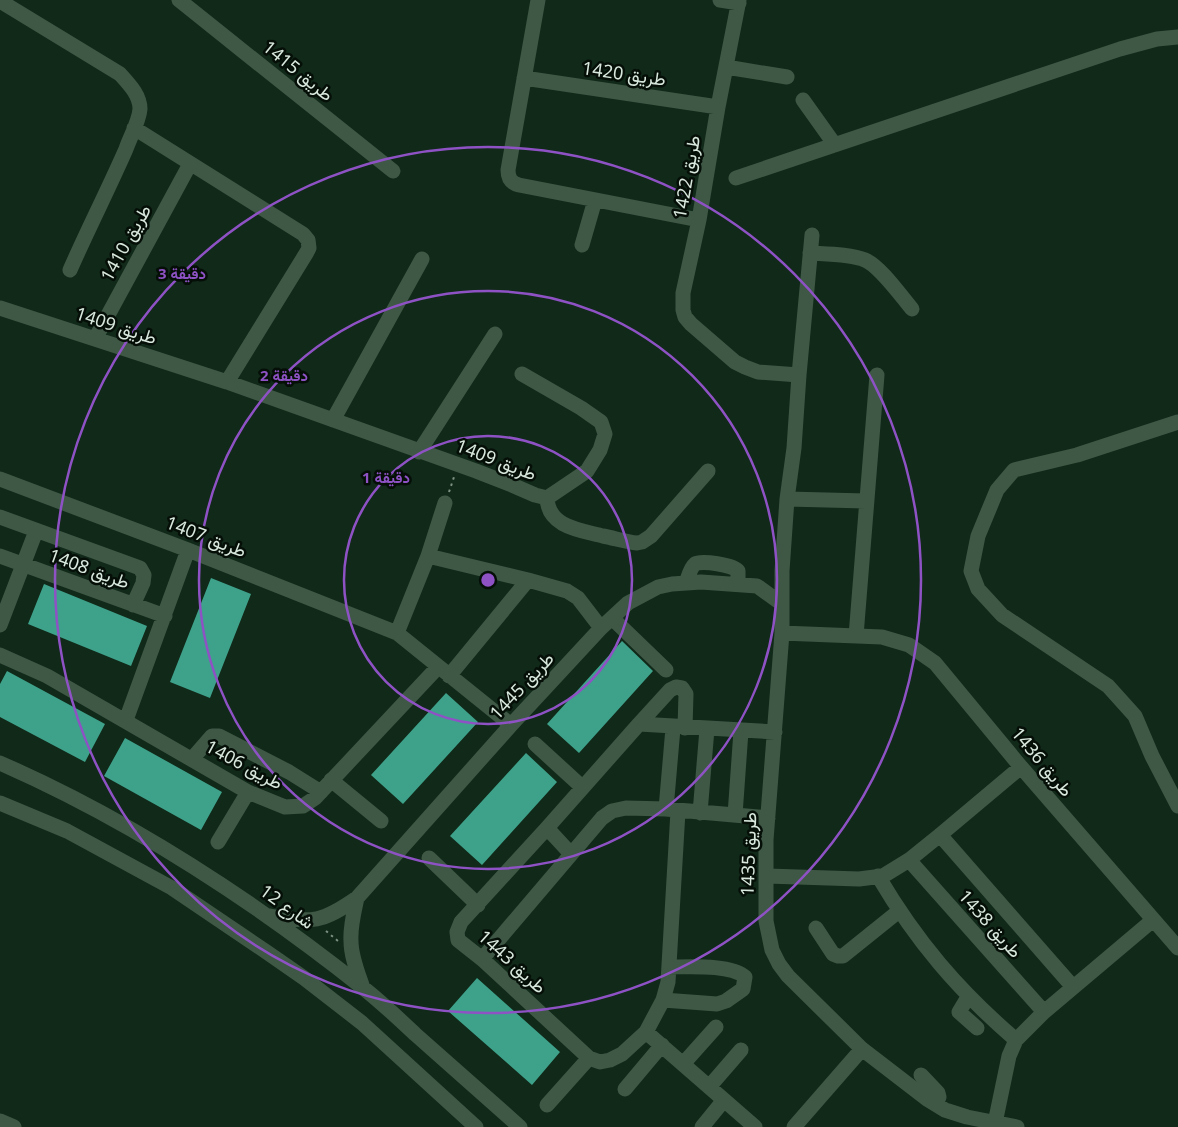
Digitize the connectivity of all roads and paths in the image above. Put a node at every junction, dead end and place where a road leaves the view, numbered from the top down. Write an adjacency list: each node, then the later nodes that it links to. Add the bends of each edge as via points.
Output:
1 (179, 0): 15 (street, طريق 1415)
2 (538, 0): 9 (street)
3 (720, 0): 5 (street)
4 (0, 1): 12 (street, via 120,74 132,86 138,100 140,110)
5 (739, 2): 7 (street, طريق 1422)
6 (1178, 37): 13 (street, via 1120,49)
7 (726, 67): 8 (street); 11 (street, طريق 1422)
8 (787, 77)
9 (524, 78): 11 (street, طريق 1420); 17 (street, via 509,178 519,185)
10 (803, 100): 13 (street)
11 (718, 107): 18 (street, طريق 1422)
12 (134, 128): 14 (street); 23 (street)
13 (835, 145): 16 (street)
14 (190, 164): 27 (street, طريق 1410); 31 (street, via 303,234 309,244)
15 (393, 171)
16 (736, 178)
17 (596, 200): 18 (street); 20 (street)
18 (699, 220): 29 (street, طريق 1422, via 683,293 685,317 735,362 758,372)
19 (812, 235): 21 (street, طريق 1435)
20 (582, 245)
21 (810, 253): 25 (street, via 868,261); 29 (street, طريق 1435)
22 (422, 260): 32 (street)
23 (70, 270)
24 (0, 308): 27 (street, طريق 1409)
25 (912, 309)
26 (496, 334): 34 (street)
27 (94, 340): 31 (street, طريق 1409)
28 (522, 374): 38 (street, طريق 1409, via 601,422 605,434 600,450 587,471)
29 (799, 375): 39 (street, طريق 1435, via 794,448)
30 (877, 375): 40 (street)
31 (227, 382): 32 (street, طريق 1409)
32 (333, 420): 34 (street, طريق 1409)
33 (1178, 422): 78 (street, via 1077,455 1014,470 997,490 978,536 971,570 978,589 1002,616 1108,686 1135,716)
34 (419, 452): 35 (street, طريق 1409)
35 (458, 465): 38 (street, طريق 1409); 41 (path)
36 (708, 471): 38 (street, via 651,536 637,543 566,526 552,515)
37 (0, 479): 44 (street, طريق 1407)
38 (547, 498)
39 (786, 499): 40 (street); 48 (street, طريق 1435)
40 (866, 501): 58 (street)
41 (445, 503): 46 (street)
42 (0, 517): 43 (street)
43 (36, 531): 47 (street); 52 (street, via 140,568 144,575 143,584)
44 (188, 550): 53 (street); 56 (street, طريق 1407)
45 (0, 556): 47 (street, طريق 1408)
46 (428, 556): 49 (street); 56 (street)
47 (23, 565): 52 (street, طريق 1408); 55 (street)
48 (782, 571): 50 (street); 51 (street, طريق 1435)
49 (528, 580): 54 (street, via 567,591); 61 (street)
50 (757, 586): 51 (street, طريق 1445); 54 (street, طريق 1445, via 686,583 658,587 628,603)
51 (782, 604): 57 (street, طريق 1435)
52 (133, 605): 53 (street, طريق 1408)
53 (165, 616): 62 (street)
54 (606, 623): 60 (street); 64 (street, طريق 1445)
55 (0, 625)
56 (397, 633): 61 (street, طريق 1407)
57 (782, 633): 58 (street, طريق 1436); 68 (street, طريق 1435)
58 (856, 636): 72 (street, طريق 1436, via 882,637 909,644 934,663)
59 (0, 655): 62 (street, طريق 1406, via 47,676)
60 (666, 670)
61 (444, 672): 64 (street, طريق 1407); 73 (street, طريق 1406)
62 (126, 720): 70 (street, طريق 1406)
63 (638, 724): 65 (street); 65 (street, طريق 1443, via 676,686 686,694); 74 (street, طريق 1443)
64 (511, 725): 92 (street, طريق 1445)
65 (679, 728): 66 (street); 79 (street)
66 (707, 729): 67 (street); 80 (street)
67 (741, 731): 68 (street); 81 (street)
68 (775, 732): 82 (street, طريق 1435)
69 (535, 744): 74 (street)
70 (192, 759): 75 (street, طريق 1406); 76 (street, via 212,736 219,736)
71 (0, 763): 95 (street, شارع 12, via 141,836)
72 (1021, 767): 85 (street); 97 (street, طريق 1436)
73 (331, 780): 76 (street, طريق 1406); 83 (street)
74 (582, 787): 84 (street, طريق 1443)
75 (248, 792): 76 (street, طريق 1406, via 285,807 293,807 303,806); 86 (street)
76 (321, 792)
77 (0, 803): 126 (street, via 67,831 196,904 304,978 362,1023)
78 (1178, 806)
79 (672, 810): 80 (street); 87 (street, via 626,808 612,811); 102 (street)
80 (700, 813): 81 (street)
81 (735, 815): 82 (street)
82 (768, 818): 90 (street, طريق 1435)
83 (380, 821)
84 (547, 828): 87 (street); 93 (street, طريق 1443)
85 (940, 835): 89 (street); 103 (street, طريق 1438)
86 (218, 842)
87 (571, 854): 101 (street)
88 (429, 858): 93 (street)
89 (909, 860): 91 (street); 107 (street, طريق 1438)
90 (767, 876): 91 (street, via 859,879); 113 (street, طريق 1435, via 766,921 772,950 779,964)
91 (878, 876): 94 (street)
92 (358, 898): 96 (street, طريق 1445, via 336,913); 100 (street, طريق 1445, via 351,929)
93 (478, 905): 101 (street, طريق 1443, via 461,922 457,932 458,940)
94 (899, 911): 98 (street, via 843,956 833,954); 105 (street, via 943,970)
95 (268, 916): 96 (street, طريق 1445); 104 (street, شارع 12)
96 (312, 920): 100 (path)
97 (1153, 920): 99 (street, طريق 1436); 103 (street)
98 (816, 928)
99 (1178, 948)
100 (352, 953): 104 (street, طريق 1445)
101 (482, 959): 115 (street, طريق 1443)
102 (669, 967): 106 (street); 106 (street, via 726,969 746,977 743,988 717,1004)
103 (1073, 987): 107 (street)
104 (363, 988): 127 (street, شارع 12)
105 (968, 997): 109 (street, via 959,1012); 111 (street)
106 (663, 1000): 110 (street)
107 (1044, 1012): 111 (street)
108 (716, 1026): 116 (street)
109 (977, 1028)
110 (646, 1032): 112 (street); 115 (street, via 622,1054 610,1060 600,1062)
111 (1016, 1040): 124 (street, via 1009,1056)
112 (662, 1045): 116 (street); 119 (street)
113 (862, 1049): 121 (street, طريق 1435); 130 (street)
114 (741, 1050): 118 (street)
115 (589, 1058): 122 (street)
116 (683, 1064): 118 (street)
117 (920, 1075): 121 (street, via 938,1094)
118 (709, 1087): 120 (street)
119 (625, 1090)
120 (724, 1100): 128 (street); 129 (street)
121 (936, 1104): 124 (street, طريق 1435, via 967,1118)
122 (547, 1105)
123 (0, 1121): 125 (street)
124 (995, 1123): 131 (street, طريق 1435)
125 (14, 1127)
126 (476, 1127)
127 (520, 1127)
128 (702, 1127)
129 (755, 1127)
130 (794, 1127)
131 (1017, 1127)

